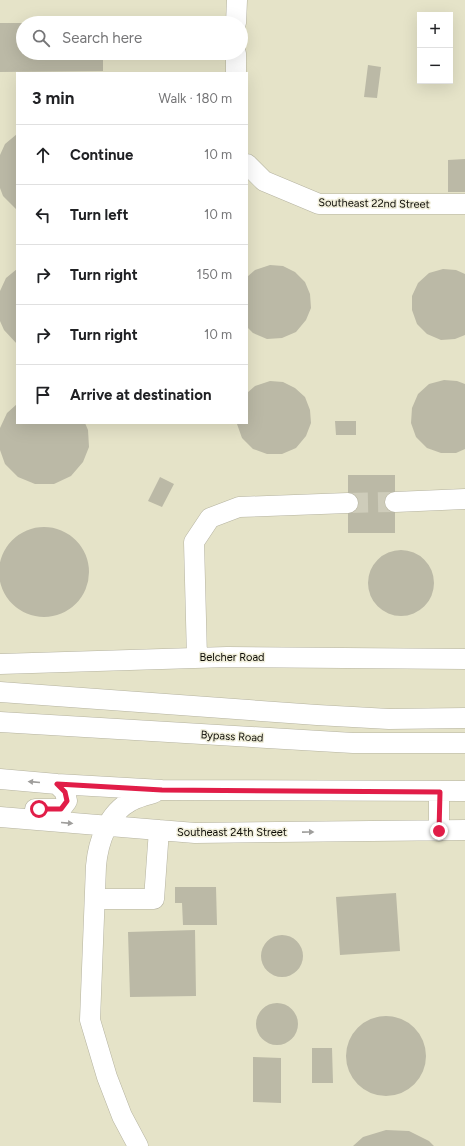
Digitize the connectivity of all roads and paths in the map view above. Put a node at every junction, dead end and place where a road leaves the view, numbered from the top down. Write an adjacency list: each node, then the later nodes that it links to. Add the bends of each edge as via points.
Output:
1 (237, 0): 2 (street)
2 (236, 16)
3 (236, 60): 4 (street)
4 (236, 72)
5 (248, 165): 6 (street, Southeast 22nd Street, via 264,181 319,204)
6 (465, 204)
7 (465, 499): 8 (street)
8 (395, 502)
9 (348, 503): 10 (street, via 239,507 210,518 194,542)
10 (197, 658): 11 (street, Belcher Road); 12 (street, Belcher Road)
11 (465, 659)
12 (0, 664)
13 (0, 692): 14 (street, via 325,716 389,719)
14 (465, 718)
15 (0, 722): 16 (street, Bypass Road, via 353,743)
16 (465, 743)
17 (0, 779): 18 (street, one-way to 17)
18 (57, 784): 19 (street); 22 (street, via 65,792 67,801 61,809 27,809)
19 (162, 790): 21 (street); 23 (street, via 130,801)
20 (465, 791): 21 (street)
21 (440, 792): 26 (street)
22 (4, 818): 23 (street, Southeast 24th Street, one-way to 23)
23 (107, 826): 24 (street, Southeast 24th Street); 27 (street, via 97,849)
24 (160, 830): 26 (street, Southeast 24th Street, one-way to 26, via 195,833); 27 (street, via 154,899)
25 (465, 830): 26 (street, Southeast 24th Street)
26 (439, 831)
27 (95, 899): 28 (street, via 90,1020 107,1077 122,1116)
28 (138, 1146)

